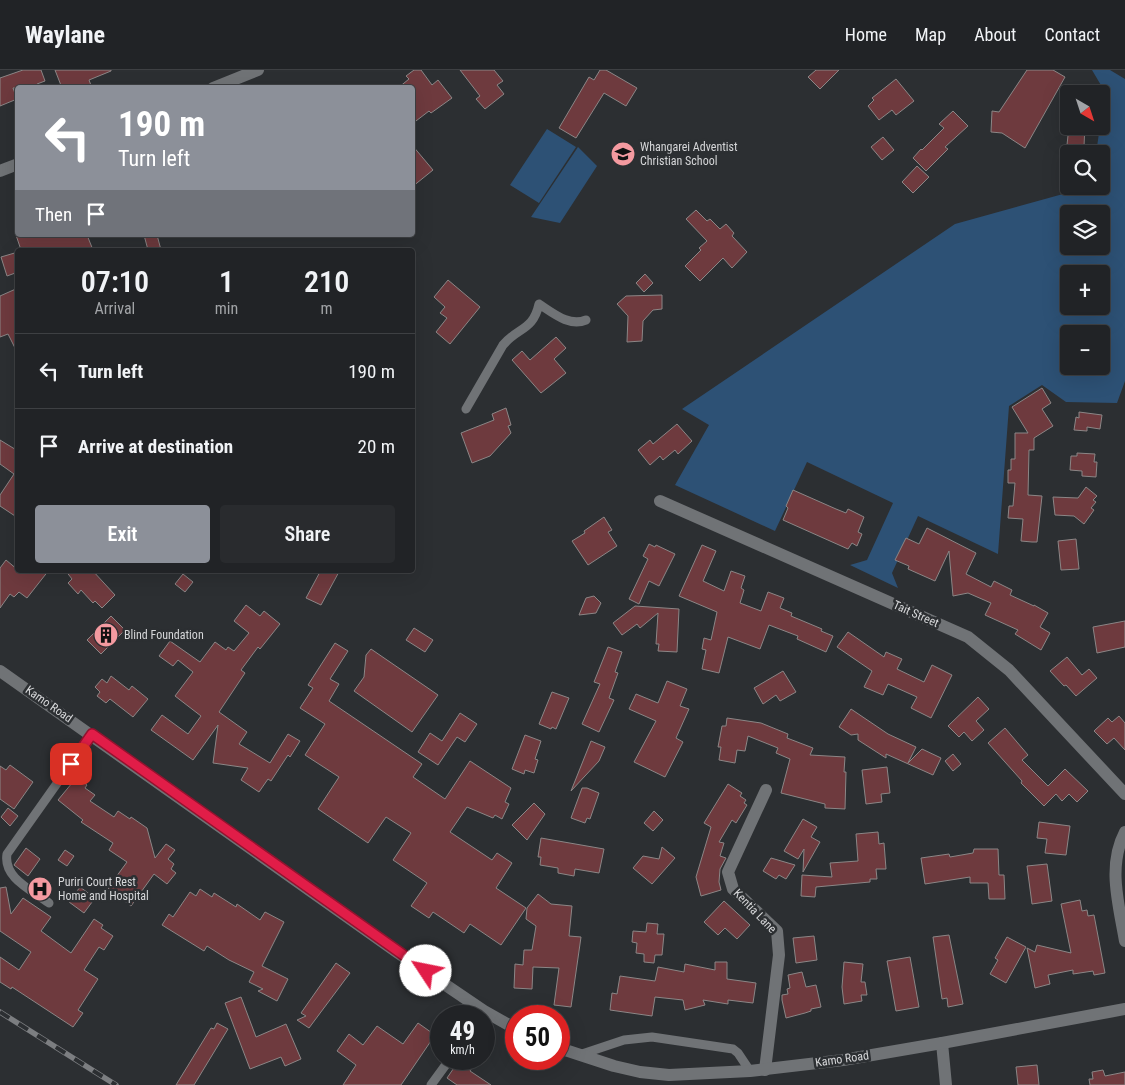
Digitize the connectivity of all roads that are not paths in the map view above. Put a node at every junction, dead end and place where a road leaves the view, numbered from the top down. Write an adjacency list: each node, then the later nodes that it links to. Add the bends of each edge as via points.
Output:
1 (258, 70): 2 (main road)
2 (220, 85)
3 (15, 165): 4 (main road)
4 (0, 171)
5 (586, 320): 6 (lane, via 571,322 539,304 537,315 527,328 503,345)
6 (466, 410)
7 (660, 501): 11 (main road, Tait Street, via 968,638 1009,670)
8 (0, 671): 9 (main road, Kamo Road)
9 (92, 734): 13 (lane, via 7,854 7,866 12,876); 15 (main road, Kamo Road)
10 (766, 790): 21 (main road, Kentia Lane, via 728,872 732,889 778,931 779,956)
11 (1125, 794)
12 (1125, 832): 14 (main road, via 1116,854 1115,868)
13 (49, 902)
14 (1125, 941)
15 (471, 1005)
16 (1125, 1009): 17 (main road, Kamo Road)
17 (942, 1043): 21 (main road, Kamo Road); 24 (main road)
18 (570, 1052): 19 (main road, Kamo Road)
19 (579, 1055): 22 (main road, Kamo Road, via 622,1068 669,1075); 22 (lane, via 624,1040 652,1037 732,1049)
20 (442, 1070): 23 (lane)
21 (765, 1070): 22 (main road, Kamo Road)
22 (750, 1071)
23 (431, 1085)
24 (946, 1085)

